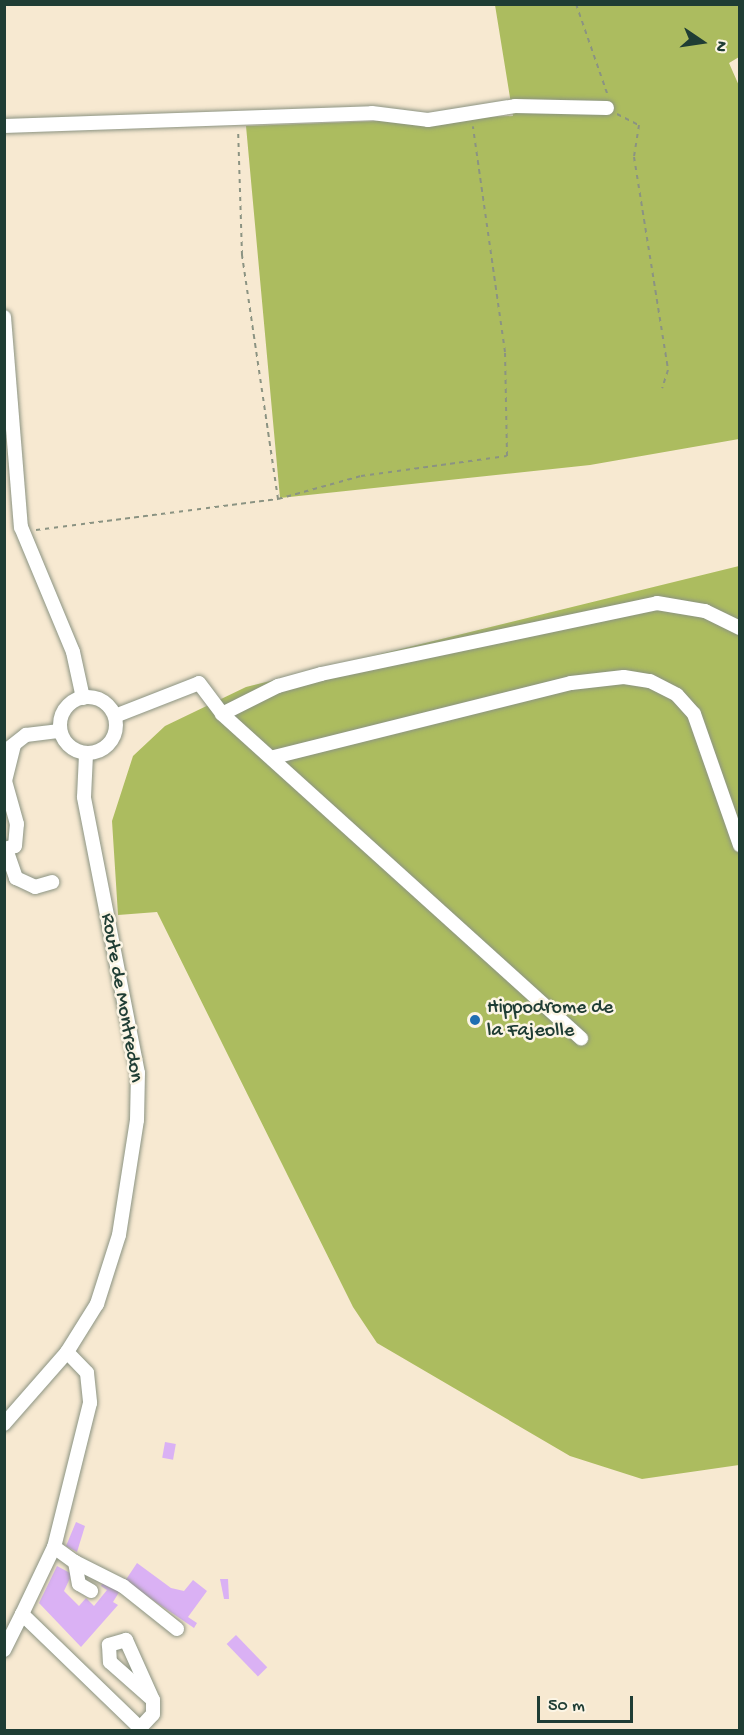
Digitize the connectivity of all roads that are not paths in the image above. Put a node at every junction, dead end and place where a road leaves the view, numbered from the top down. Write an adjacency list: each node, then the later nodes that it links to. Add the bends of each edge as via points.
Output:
1 (607, 108): 2 (street, via 467,111 428,120 372,113)
2 (4, 126)
3 (4, 317): 5 (street, via 22,531 73,652)
4 (740, 628): 6 (street, via 705,611 657,603 321,674 278,686)
5 (83, 698): 7 (street, via 103,701); 8 (street, via 66,707)
6 (222, 714): 7 (street, via 199,683); 11 (street)
7 (115, 716): 10 (street, via 111,742)
8 (60, 731): 9 (street, via 26,735); 10 (street, via 65,742)
9 (9, 750): 13 (street, via 5,781 17,825 15,846)
10 (86, 753): 16 (street, Route de Montredon, via 84,797 138,1073 137,1120 110,1272)
11 (274, 757): 12 (street, via 571,683 624,676 650,681 677,695 694,714); 15 (street)
12 (740, 845)
13 (5, 849): 14 (street, via 16,878 35,887)
14 (52, 882)
15 (581, 1038)
16 (67, 1352): 17 (street, Route de Montredon); 18 (street, via 87,1373 90,1403)
17 (4, 1424)
18 (54, 1548): 19 (street); 21 (street)
19 (75, 1562): 20 (street, via 80,1584); 22 (street, via 123,1586)
20 (91, 1591)
21 (22, 1614): 23 (street); 24 (street, via 140,1728 153,1714)
22 (177, 1629)
23 (4, 1650)
24 (153, 1700)

